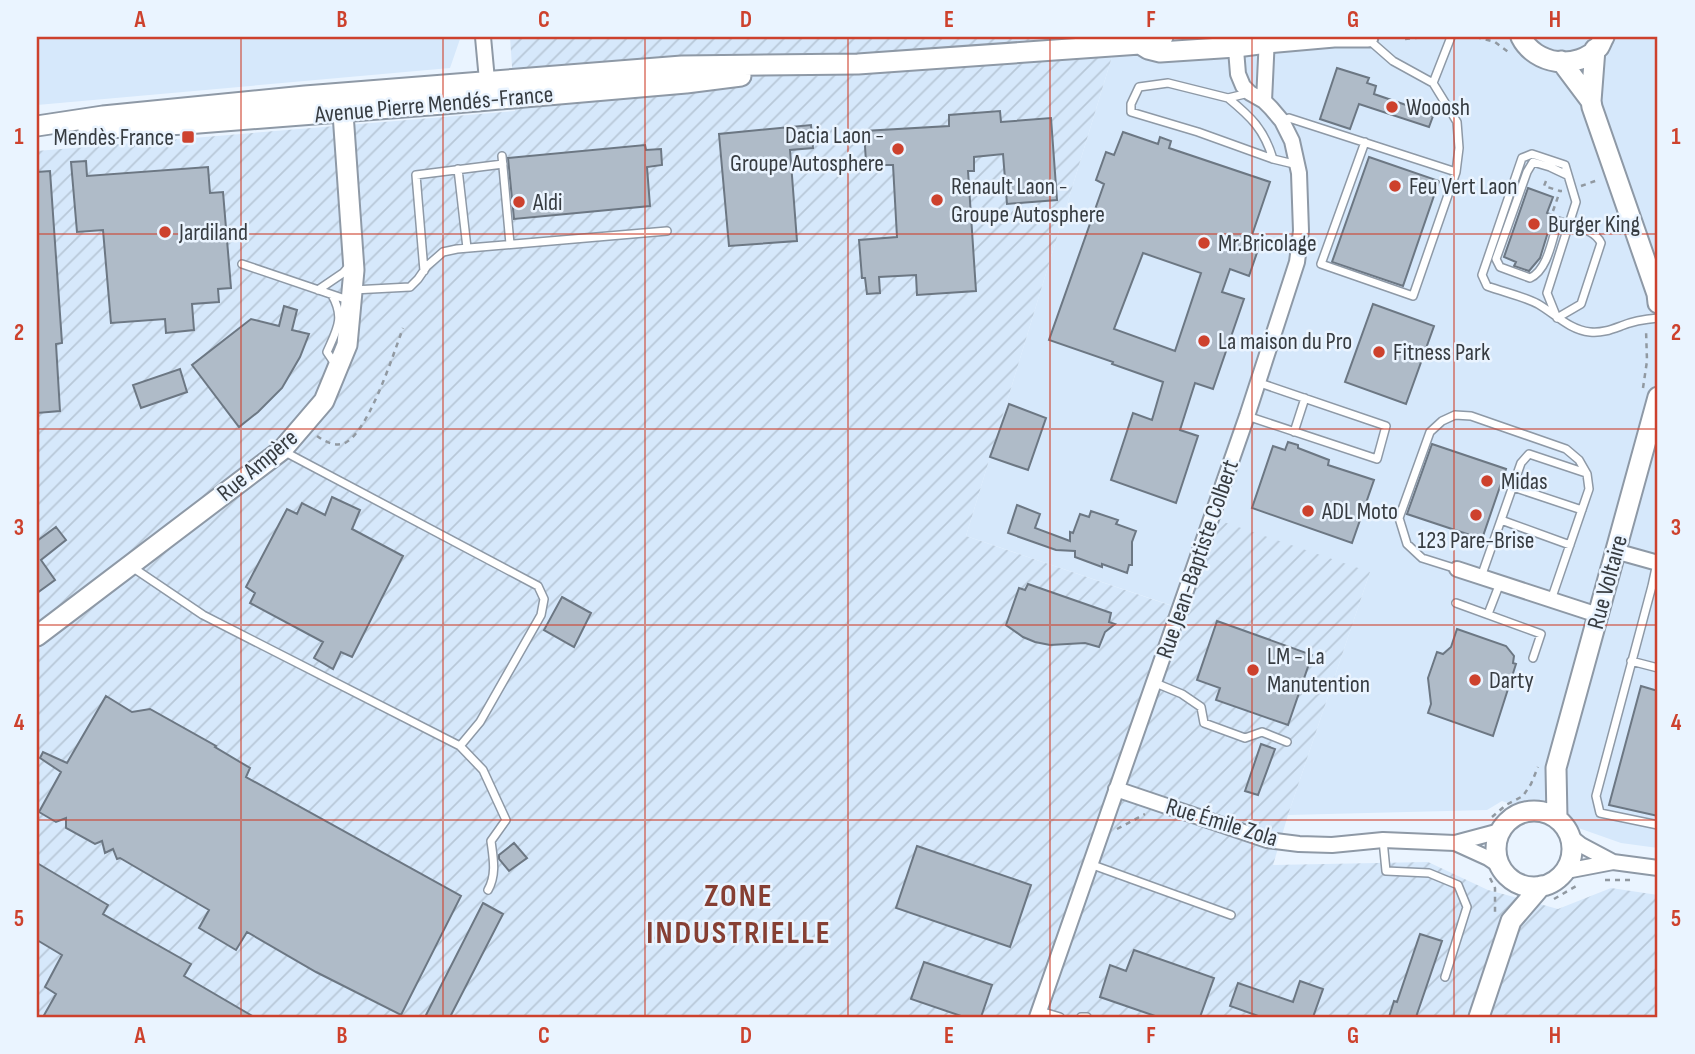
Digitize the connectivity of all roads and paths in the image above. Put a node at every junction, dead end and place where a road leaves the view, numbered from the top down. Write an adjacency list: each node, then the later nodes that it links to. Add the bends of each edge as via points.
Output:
1 (483, 37): 16 (street)
2 (1163, 37): 12 (street, Avenue Pierre Mendés-France)
3 (1367, 37): 9 (street, Avenue Pierre Mendés-France); 15 (lane, via 1394,61)
4 (1426, 37): 8 (path)
5 (1451, 37): 15 (lane)
6 (1476, 37): 13 (path, via 1495,42)
7 (1521, 37): 14 (street, via 1532,52)
8 (1405, 39)
9 (1267, 40): 10 (street, Avenue Pierre Mendés-France); 19 (street)
10 (1235, 42): 12 (street, Avenue Pierre Mendés-France, via 1160,52); 17 (street, via 1238,75)
11 (1600, 43): 14 (street, via 1587,56); 20 (street)
12 (1140, 44): 16 (street, Avenue Pierre Mendés-France, via 829,63 686,83)
13 (1511, 55)
14 (1561, 61): 20 (street)
15 (1433, 83): 28 (lane, via 1457,121)
16 (488, 91): 21 (street, Avenue Pierre Mendés-France)
17 (1250, 93): 18 (lane); 19 (street, Rue Jean-Baptiste Colbert)
18 (1228, 97): 25 (lane, via 1251,116); 25 (lane, via 1168,83 1139,87 1131,112)
19 (1264, 101): 22 (street, Rue Jean-Baptiste Colbert)
20 (1591, 102): 46 (street)
21 (337, 103): 23 (street, Avenue Pierre Mendés-France, via 103,129); 40 (street, Rue Ampère)
22 (1282, 121): 24 (lane, via 1289,118); 26 (street, Rue Jean-Baptiste Colbert)
23 (37, 127)
24 (1365, 142): 28 (lane); 28 (lane, via 1321,264 1413,296)
25 (1273, 159): 26 (lane)
26 (1297, 165): 51 (street, Rue Jean-Baptiste Colbert, via 1301,231 1297,262)
27 (458, 169): 38 (lane, via 503,160); 39 (lane); 42 (lane, via 416,175)
28 (1457, 172)
29 (1568, 175): 36 (lane, via 1576,202); 36 (lane, via 1533,162 1496,259 1500,267 1530,278 1537,275 1558,221); 47 (lane, via 1564,166 1552,160 1532,154 1522,158 1482,275 1487,286 1536,303)
30 (1601, 179): 32 (path)
31 (1546, 181): 33 (path, via 1544,186)
32 (1576, 188)
33 (1560, 191): 34 (path); 35 (path, via 1553,211)
34 (1566, 191)
35 (1557, 212)
36 (1569, 225): 47 (lane, via 1547,293); 47 (lane, via 1592,232 1601,243 1581,304)
37 (667, 231): 38 (lane)
38 (510, 244): 39 (lane)
39 (467, 248): 42 (lane, via 443,252)
40 (354, 260): 43 (lane); 45 (street, Rue Ampère)
41 (242, 264): 43 (lane)
42 (424, 271): 45 (lane, via 410,287)
43 (318, 290): 44 (lane)
44 (332, 294): 45 (lane); 50 (lane, via 340,309 327,352)
45 (352, 296): 50 (street, Rue Ampère, via 347,345)
46 (1658, 303)
47 (1557, 318): 48 (lane, via 1589,332)
48 (1658, 318)
49 (403, 328): 55 (path, via 377,399 353,438 342,444 327,443)
50 (337, 368): 55 (street, Rue Ampère, via 324,401)
51 (1257, 382): 53 (lane); 54 (street, Rue Jean-Baptiste Colbert)
52 (1658, 397): 63 (street, Rue Voltaire)
53 (1305, 398): 56 (lane); 56 (lane, via 1386,426 1377,458)
54 (1247, 416): 56 (lane); 78 (street, Rue Jean-Baptiste Colbert)
55 (302, 427): 57 (street, Rue Ampère)
56 (1294, 432)
57 (282, 450): 65 (street, Rue Ampère); 80 (lane, via 538,586 544,599 541,615 480,722)
58 (1587, 474): 59 (lane, via 1529,454); 60 (lane, via 1589,489); 66 (lane, via 1566,449 1471,416 1455,415 1442,421 1430,432 1399,518 1407,544 1422,558)
59 (1513, 487): 60 (lane); 61 (lane)
60 (1582, 510): 62 (lane)
61 (1501, 520): 62 (lane); 67 (lane)
62 (1570, 545): 70 (lane)
63 (1615, 551): 64 (street); 73 (street, Rue Voltaire)
64 (1658, 562): 69 (lane)
65 (130, 565): 74 (street, Rue Ampère); 80 (lane, via 203,615)
66 (1457, 569): 67 (street)
67 (1481, 577): 68 (street)
68 (1500, 583): 70 (street); 72 (lane)
69 (1655, 587): 76 (lane)
70 (1551, 600): 73 (street)
71 (1456, 603): 72 (lane)
72 (1488, 614): 75 (lane, via 1541,634)
73 (1598, 615): 81 (street, Rue Voltaire)
74 (37, 636)
75 (1533, 658)
76 (1631, 661): 77 (lane); 86 (lane, via 1596,796 1600,813)
77 (1658, 668)
78 (1153, 682): 79 (lane, via 1201,707 1204,723 1245,738 1262,732); 82 (street, Rue Jean-Baptiste Colbert)
79 (1287, 742)
80 (460, 746): 97 (lane, via 483,771 506,820 491,841 495,874)
81 (1549, 763): 83 (street, Rue Voltaire); 84 (street, Rue Voltaire); 85 (path, via 1523,796 1506,805)
82 (1116, 789): 88 (street, Rue Émile Zola, via 1267,840 1332,845); 91 (street, Rue Jean-Baptiste Colbert)
83 (1529, 811): 84 (street); 85 (street, via 1513,816 1503,826)
84 (1557, 818): 87 (street)
85 (1495, 825): 89 (street, Rue Émile Zola); 93 (street)
86 (1658, 825)
87 (1571, 838): 90 (street); 94 (street)
88 (1383, 840): 89 (street, Rue Émile Zola); 101 (lane, via 1386,871 1429,873 1458,885 1467,907)
89 (1455, 843): 93 (street, Rue Émile Zola, via 1488,858)
90 (1612, 862): 92 (street); 94 (street)
91 (1090, 864): 99 (lane); 102 (street, Rue Jean-Baptiste Colbert)
92 (1658, 868)
93 (1498, 872): 98 (street); 100 (street); 100 (path, via 1495,910)
94 (1573, 877): 98 (path); 98 (street, via 1557,880)
95 (1603, 879): 96 (path)
96 (1638, 881)
97 (488, 890)
98 (1547, 893): 100 (street)
99 (1231, 915)
100 (1502, 921): 106 (street)
101 (1445, 977)
102 (1038, 1014): 103 (lane)
103 (1060, 1017)
104 (1081, 1017): 105 (lane)
105 (1087, 1017)
106 (1479, 1017)

